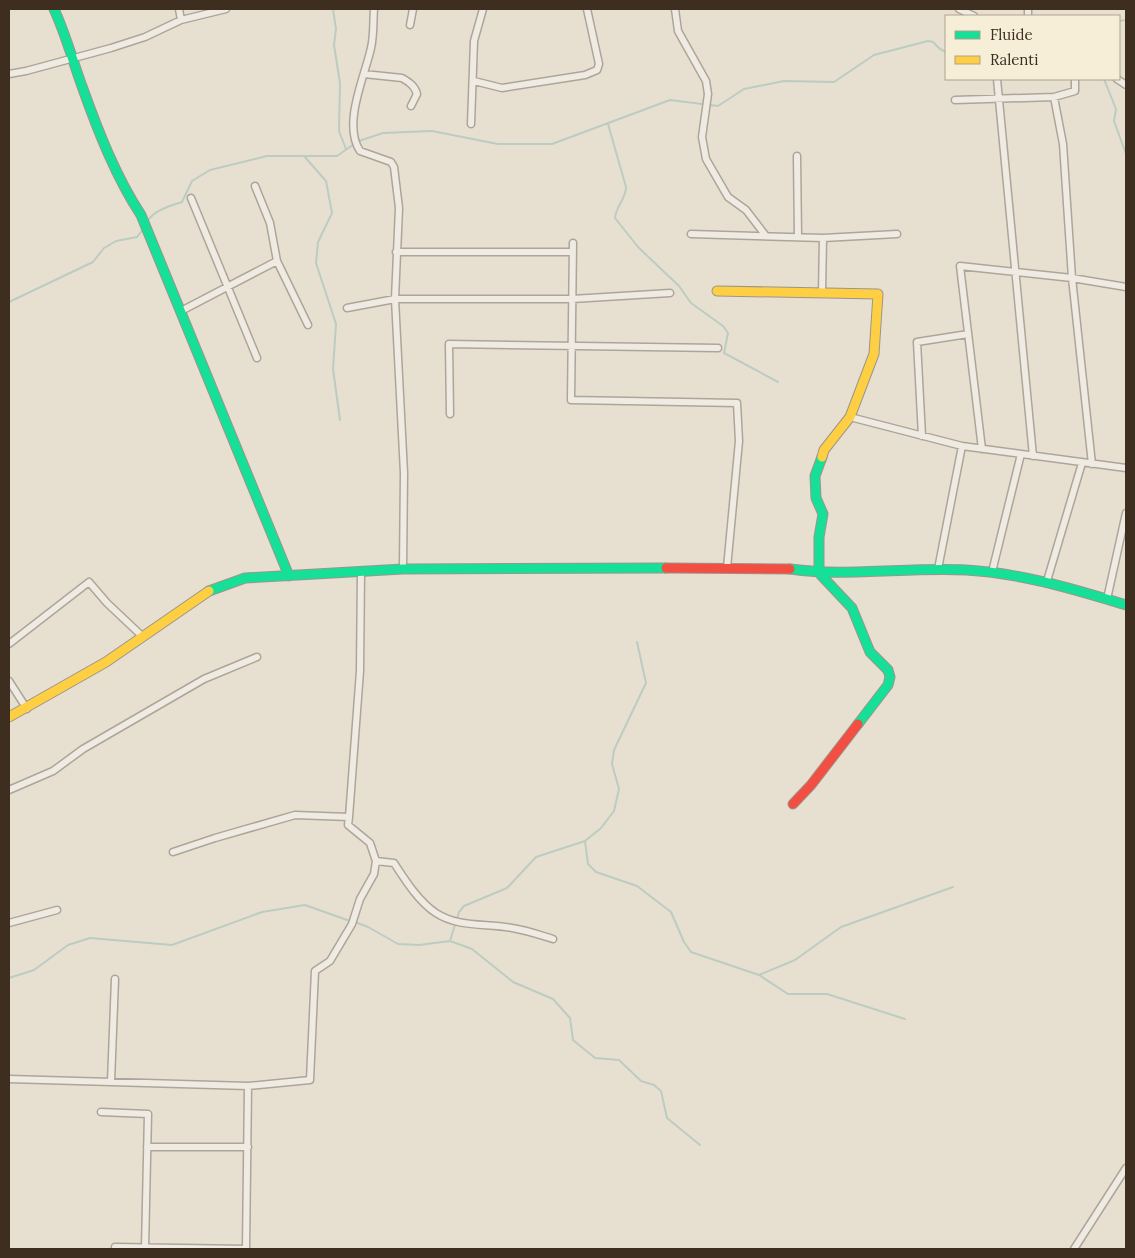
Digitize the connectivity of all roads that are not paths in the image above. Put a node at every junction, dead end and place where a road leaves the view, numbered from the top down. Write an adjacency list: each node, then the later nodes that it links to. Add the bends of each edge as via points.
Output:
1 (54, 9): 13 (street, via 66,34)
2 (178, 9): 11 (street)
3 (226, 9): 11 (street)
4 (374, 9): 15 (street, via 371,47)
5 (413, 9): 12 (street)
6 (483, 9): 18 (street, via 474,41)
7 (587, 9): 18 (street, via 599,64 597,70 585,75 502,88)
8 (675, 9): 29 (street, via 678,31 696,60 707,87 702,137 706,159 728,197 746,210)
9 (959, 9): 10 (street)
10 (972, 15)
11 (181, 20): 13 (street, via 145,37)
12 (410, 25)
13 (72, 60): 14 (street); 46 (street, via 112,159 141,215)
14 (9, 74)
15 (364, 74): 22 (street, via 407,81 417,94); 33 (street, via 355,106 353,137 360,150 391,162 394,167 399,208)
16 (996, 80): 19 (street)
17 (1075, 80): 20 (street, via 1075,91)
18 (474, 81): 23 (street)
19 (999, 97): 20 (street); 21 (street); 36 (street)
20 (1054, 97): 37 (street, via 1063,144)
21 (955, 100)
22 (411, 106)
23 (471, 124)
24 (798, 156): 30 (street)
25 (256, 186): 35 (street, via 270,223)
26 (191, 198): 38 (street)
27 (691, 234): 29 (street)
28 (897, 234): 31 (street)
29 (766, 236): 30 (street)
30 (798, 237): 31 (street)
31 (823, 238): 42 (street)
32 (573, 243): 34 (street)
33 (396, 252): 34 (street); 43 (street)
34 (573, 252): 44 (street)
35 (277, 261): 38 (street); 47 (street)
36 (1017, 272): 37 (street); 48 (street, via 960,266); 58 (street)
37 (1072, 278): 39 (street); 60 (street)
38 (228, 286): 46 (street); 51 (street)
39 (1126, 287)
40 (717, 291): 42 (street)
41 (670, 293): 44 (street)
42 (822, 293): 53 (street, via 878,294 874,354)
43 (395, 299): 44 (street); 45 (street); 64 (street, via 404,474)
44 (572, 299): 49 (street)
45 (346, 308)
46 (181, 311): 69 (street)
47 (308, 325)
48 (968, 334): 54 (street, via 917,342); 56 (street)
49 (571, 347): 50 (street); 52 (street, via 450,344); 63 (street, via 570,400 738,403 739,441)
50 (718, 348)
51 (257, 358)
52 (450, 414)
53 (850, 416): 54 (street); 68 (street, via 824,450 815,476 816,498 822,514)
54 (922, 436): 55 (street)
55 (962, 446): 56 (street); 65 (street)
56 (982, 449): 57 (street)
57 (1021, 454): 58 (street); 67 (street)
58 (1033, 456): 59 (street)
59 (1082, 462): 60 (street); 70 (street)
60 (1092, 464): 61 (street)
61 (1126, 468)
62 (1126, 514): 71 (street)
63 (727, 568): 64 (street); 68 (street)
64 (403, 569): 66 (street)
65 (938, 569): 67 (street); 68 (street)
66 (361, 571): 69 (street); 81 (street, via 360,671)
67 (992, 572): 70 (street)
68 (819, 573): 80 (street, via 856,614 871,655 876,663 888,670 890,677 888,685)
69 (289, 576): 73 (street, via 245,578 210,590)
70 (1047, 581): 71 (street)
71 (1106, 599): 72 (street)
72 (1126, 605)
73 (142, 636): 74 (street, via 88,582); 77 (street, via 106,662)
74 (9, 644)
75 (257, 658): 79 (street, via 204,679 83,749 53,770)
76 (9, 681): 77 (street)
77 (27, 709): 78 (street)
78 (9, 717)
79 (9, 790)
80 (793, 804)
81 (349, 817): 82 (street, via 295,816); 83 (street, via 348,825 370,843)
82 (173, 852)
83 (376, 861): 86 (street, via 394,863 425,903 448,919 512,928); 90 (street, via 374,874 360,899 352,924 330,961 315,970 310,1080)
84 (57, 910): 85 (street)
85 (9, 922)
86 (553, 940)
87 (115, 979): 89 (street)
88 (9, 1079): 89 (street)
89 (110, 1082): 90 (street)
90 (248, 1086): 92 (street)
91 (101, 1112): 93 (street, via 148,1114)
92 (248, 1147): 93 (street); 97 (street)
93 (147, 1148): 96 (street)
94 (1126, 1168): 98 (street)
95 (115, 1247): 96 (street)
96 (145, 1248): 97 (street)
97 (246, 1249)
98 (1074, 1249)

